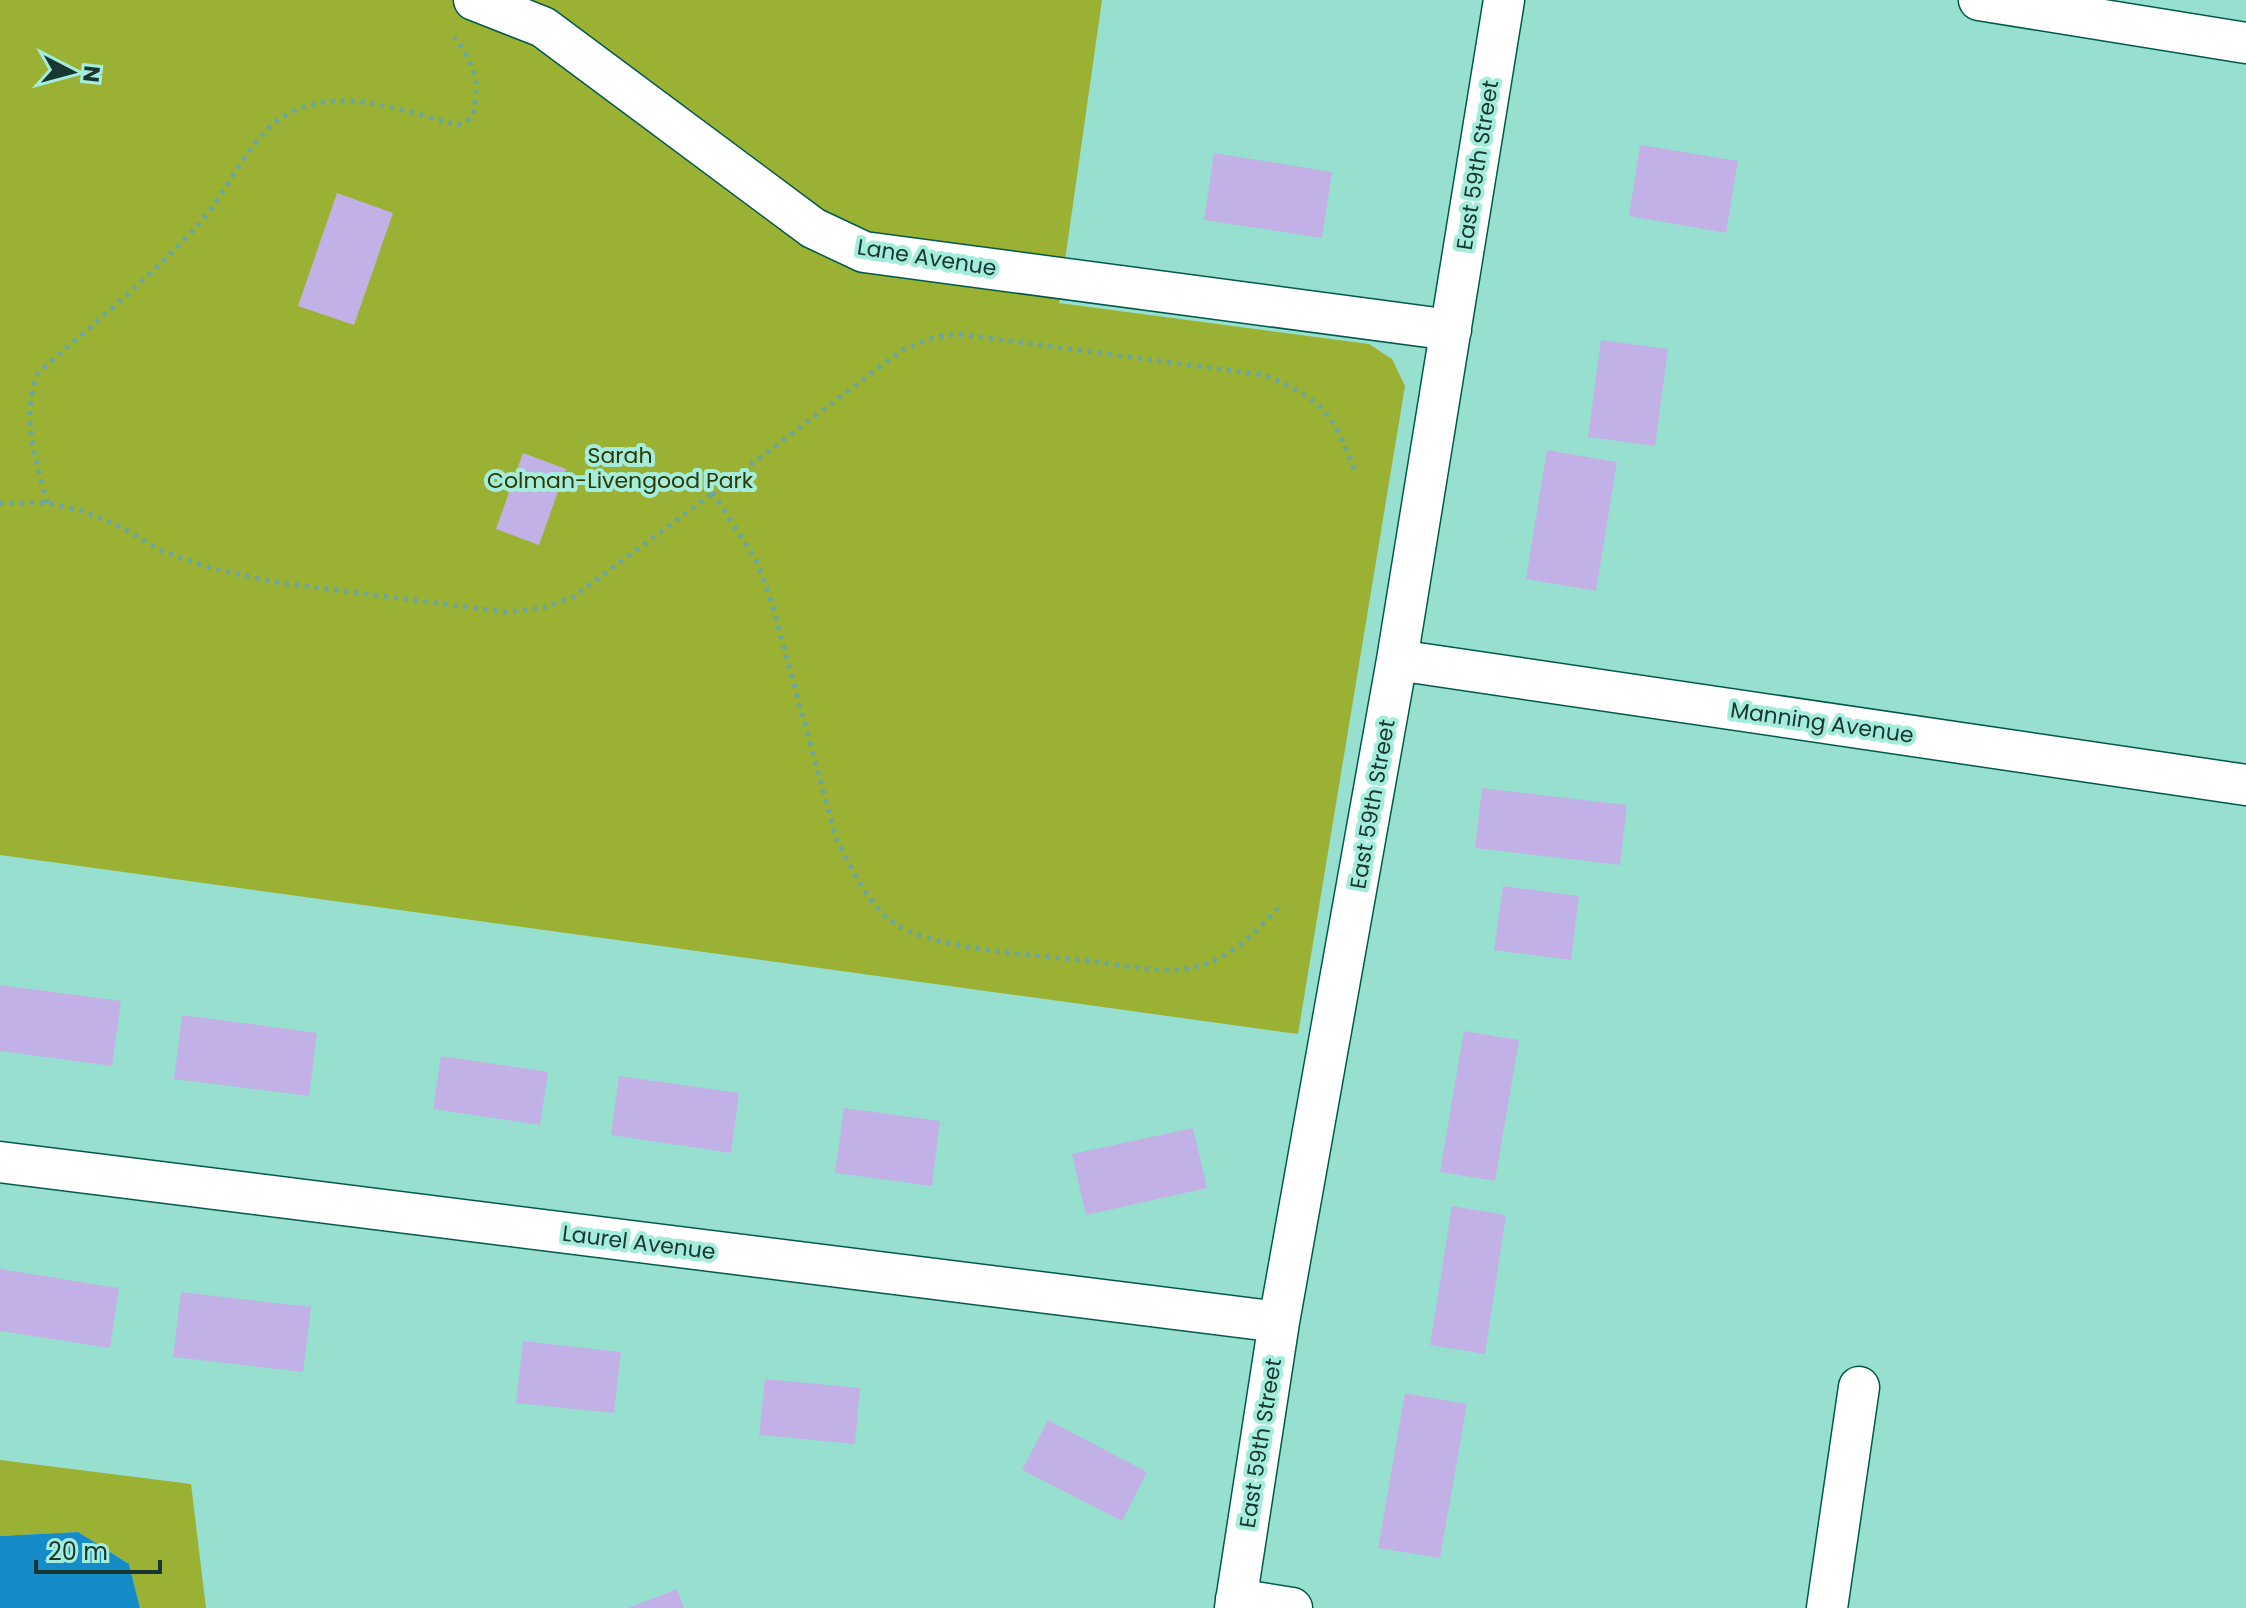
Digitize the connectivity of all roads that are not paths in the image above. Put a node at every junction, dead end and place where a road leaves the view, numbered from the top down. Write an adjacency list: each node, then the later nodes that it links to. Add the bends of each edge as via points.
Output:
1 (474, 0): 5 (street, Lane Avenue, via 543,27 813,228 864,252)
2 (1504, 0): 5 (street, East 59th Street)
3 (1979, 0): 4 (street)
4 (2246, 43)
5 (1451, 330): 6 (street, East 59th Street)
6 (1397, 660): 7 (street, Manning Avenue); 9 (street, East 59th Street)
7 (2246, 785)
8 (0, 1162): 9 (street, Laurel Avenue)
9 (1279, 1322): 11 (street, East 59th Street)
10 (1859, 1387): 13 (street)
11 (1235, 1604): 12 (street)
12 (1292, 1608)
13 (1827, 1608)

